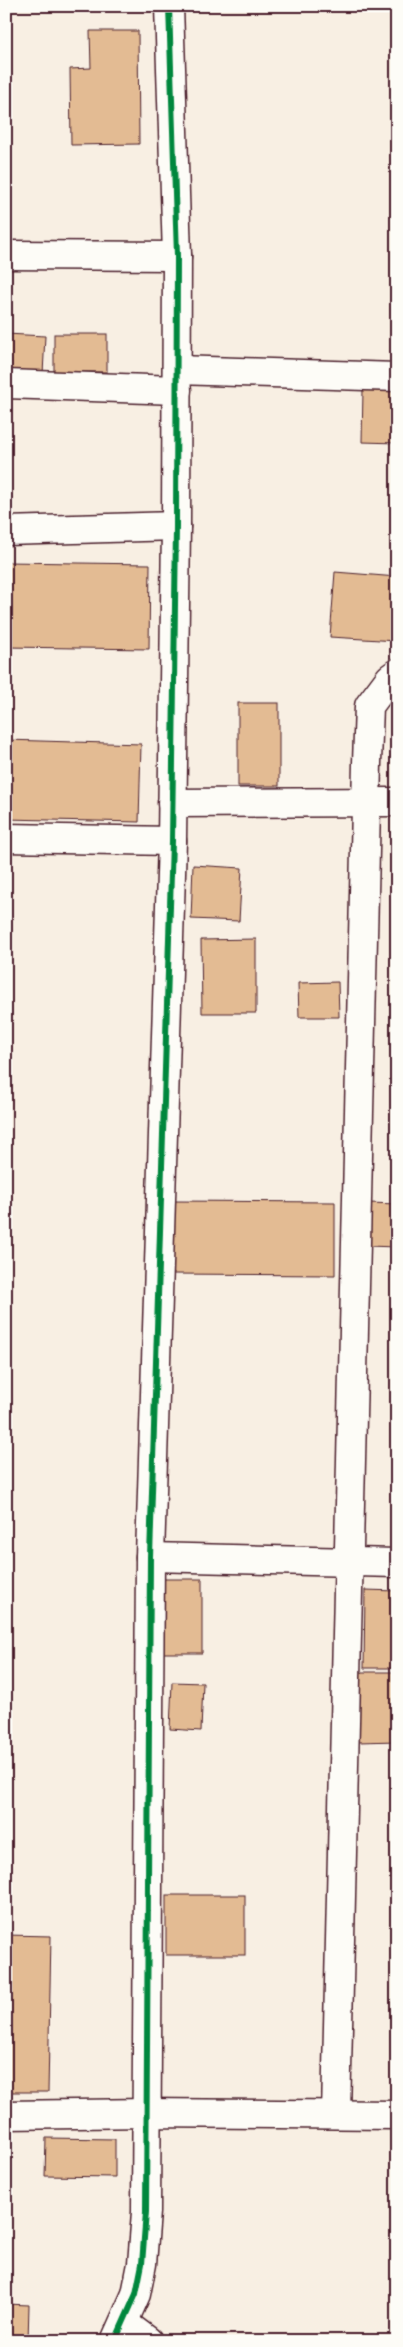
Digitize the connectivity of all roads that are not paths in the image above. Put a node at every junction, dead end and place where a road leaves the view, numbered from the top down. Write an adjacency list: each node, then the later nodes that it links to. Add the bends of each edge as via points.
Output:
1 (169, 6): 3 (street)
2 (6, 255): 3 (street)
3 (177, 256): 5 (street)
4 (397, 377): 5 (street)
5 (177, 380): 6 (street); 7 (street)
6 (6, 384)
7 (176, 526): 8 (street); 10 (street)
8 (6, 531)
9 (397, 673): 11 (street, via 369,706)
10 (172, 802): 11 (street); 14 (street)
11 (367, 802): 12 (street); 16 (street)
12 (397, 802)
13 (6, 838): 14 (street)
14 (172, 841): 15 (street)
15 (150, 1557): 16 (street); 18 (street)
16 (348, 1563): 17 (street); 19 (street)
17 (397, 1563)
18 (147, 2113): 19 (street); 20 (street); 22 (street, via 142,2264 136,2294)
19 (336, 2114): 21 (street)
20 (6, 2115)
21 (397, 2115)
22 (120, 2332): 23 (street)
23 (148, 2341)

